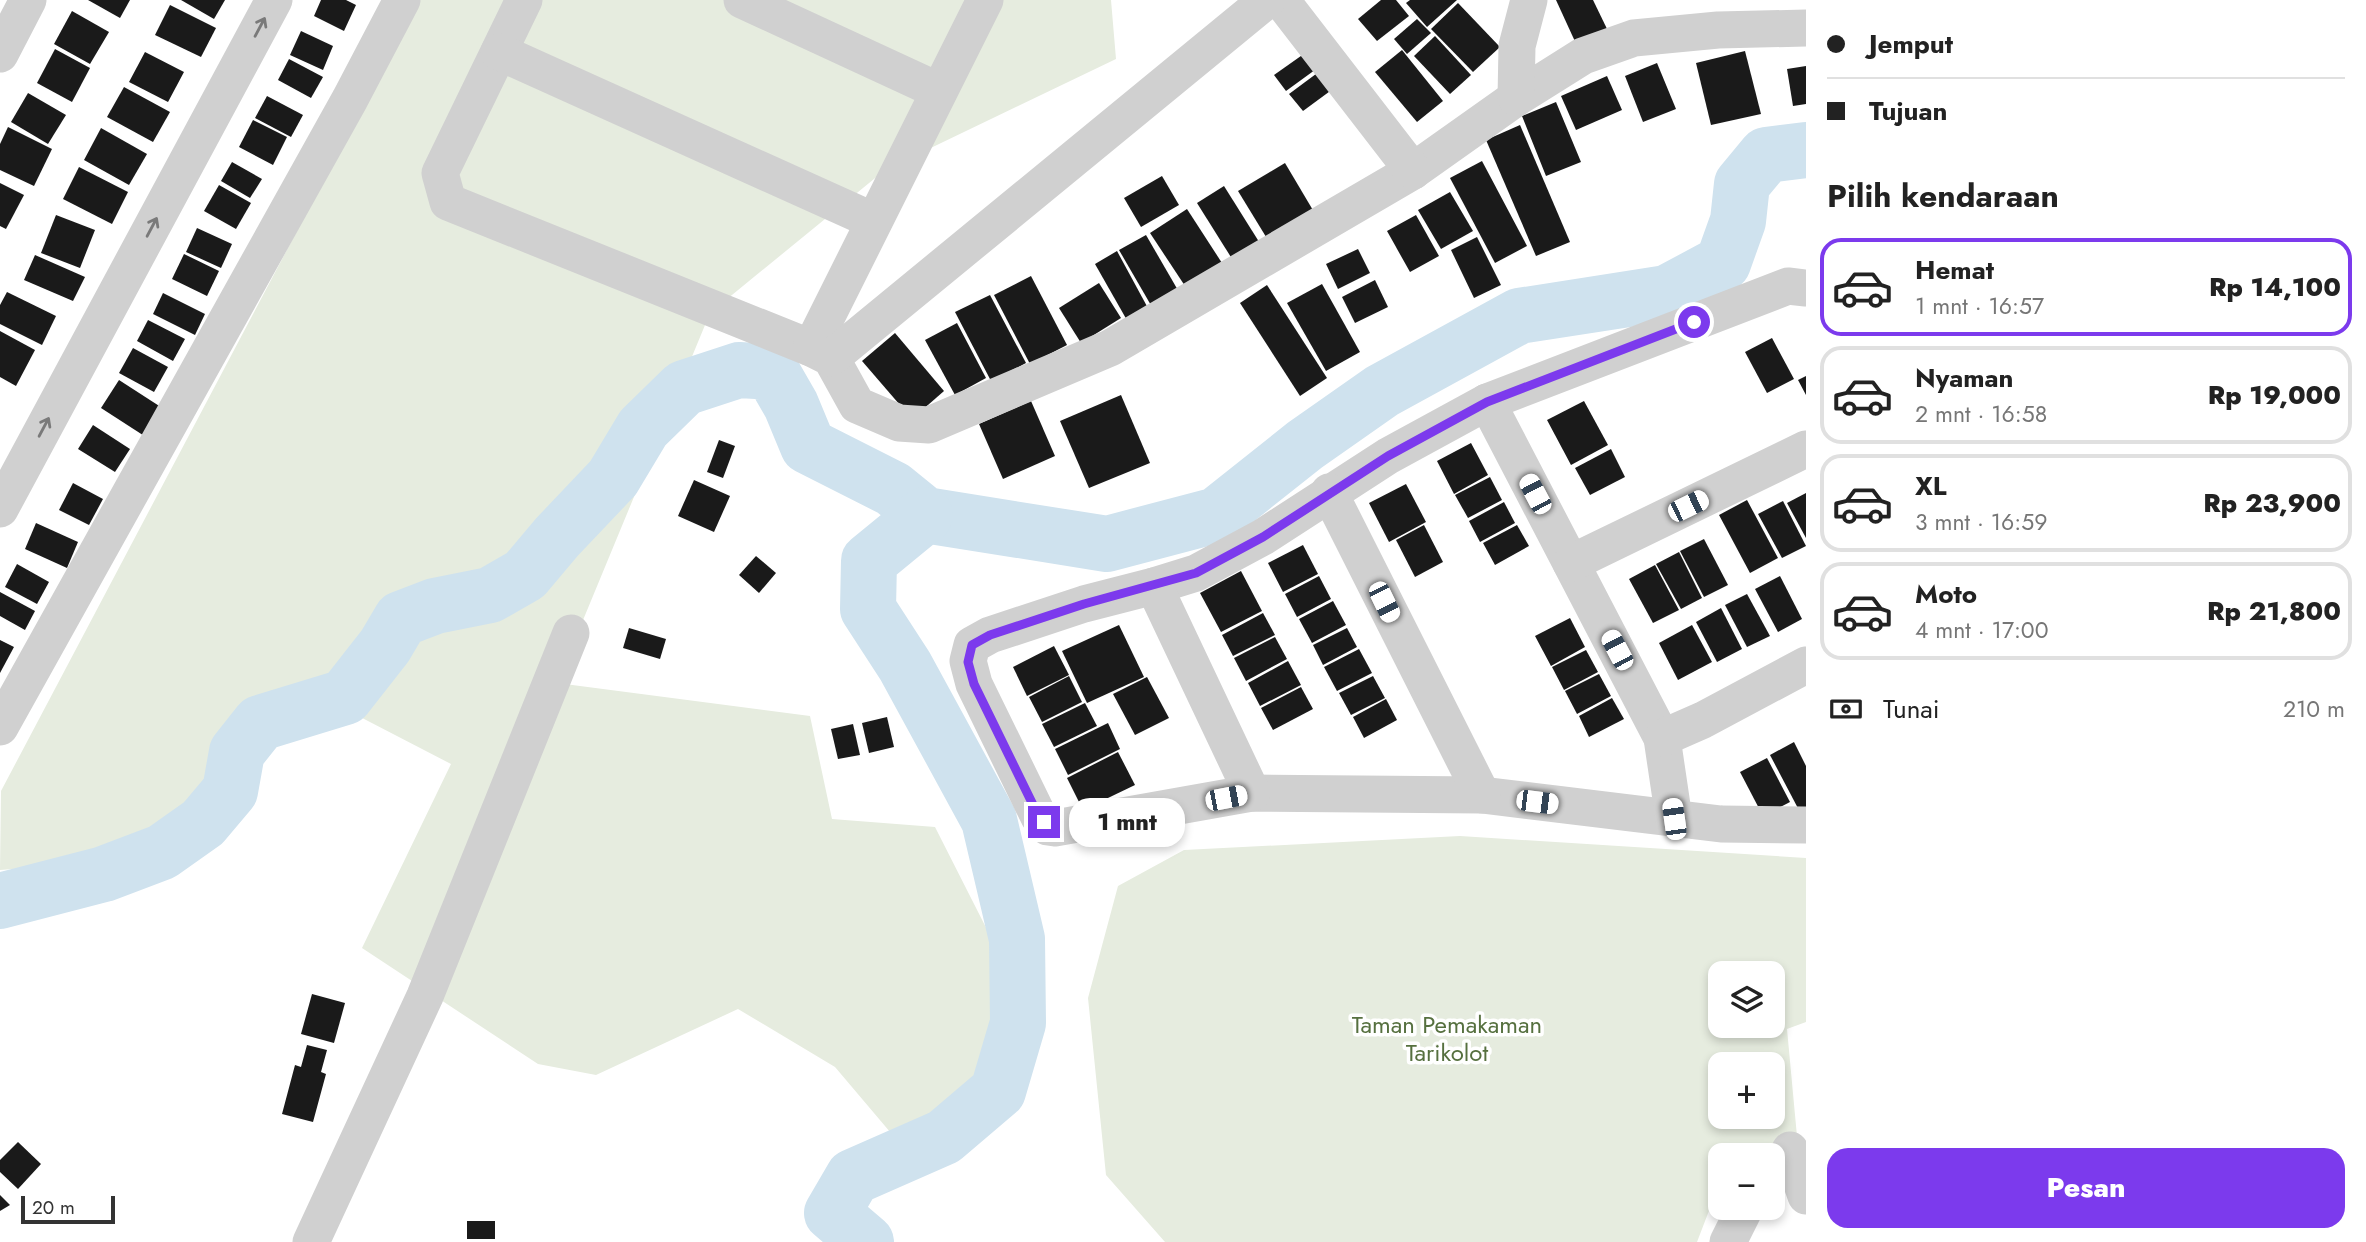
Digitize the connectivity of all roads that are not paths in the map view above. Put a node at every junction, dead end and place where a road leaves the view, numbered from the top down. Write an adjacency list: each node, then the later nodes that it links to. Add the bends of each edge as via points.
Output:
1 (28, 0): 12 (street)
2 (274, 0): 21 (street, one-way to 2)
3 (402, 0): 28 (street)
4 (524, 0): 11 (street)
5 (742, 0): 13 (street)
6 (985, 0): 13 (street)
7 (1267, 0): 18 (street)
8 (1281, 0): 15 (street)
9 (1529, 0): 14 (street, via 1517,46)
10 (1806, 28): 14 (street, via 1634,38 1583,57)
11 (499, 52): 16 (street); 18 (street, via 440,173 448,202)
12 (0, 54)
13 (939, 91): 16 (street)
14 (1516, 98): 15 (street)
15 (1413, 171): 18 (street, via 1110,348 929,425 899,423 857,405)
16 (874, 221): 18 (street)
17 (1806, 288): 19 (street, via 1788,286)
18 (821, 353)
19 (1487, 402): 22 (street); 24 (street)
20 (1806, 449): 24 (street)
21 (9, 468): 23 (street)
22 (1329, 492): 25 (street, via 1263,537 1196,573); 31 (street)
23 (0, 509)
24 (1571, 562): 29 (street)
25 (1154, 586): 30 (street); 30 (street, via 990,635 972,645 968,662 974,684 1048,827 1066,828)
26 (571, 634): 37 (street, via 425,996)
27 (1806, 666): 29 (street)
28 (0, 727)
29 (1662, 738): 32 (street)
30 (1252, 793): 31 (street)
31 (1482, 795): 32 (street)
32 (1674, 819): 33 (street)
33 (1806, 825)
34 (1790, 1155): 35 (street)
35 (1806, 1196)
36 (1739, 1220): 38 (street)
37 (311, 1242)
38 (1728, 1242)

